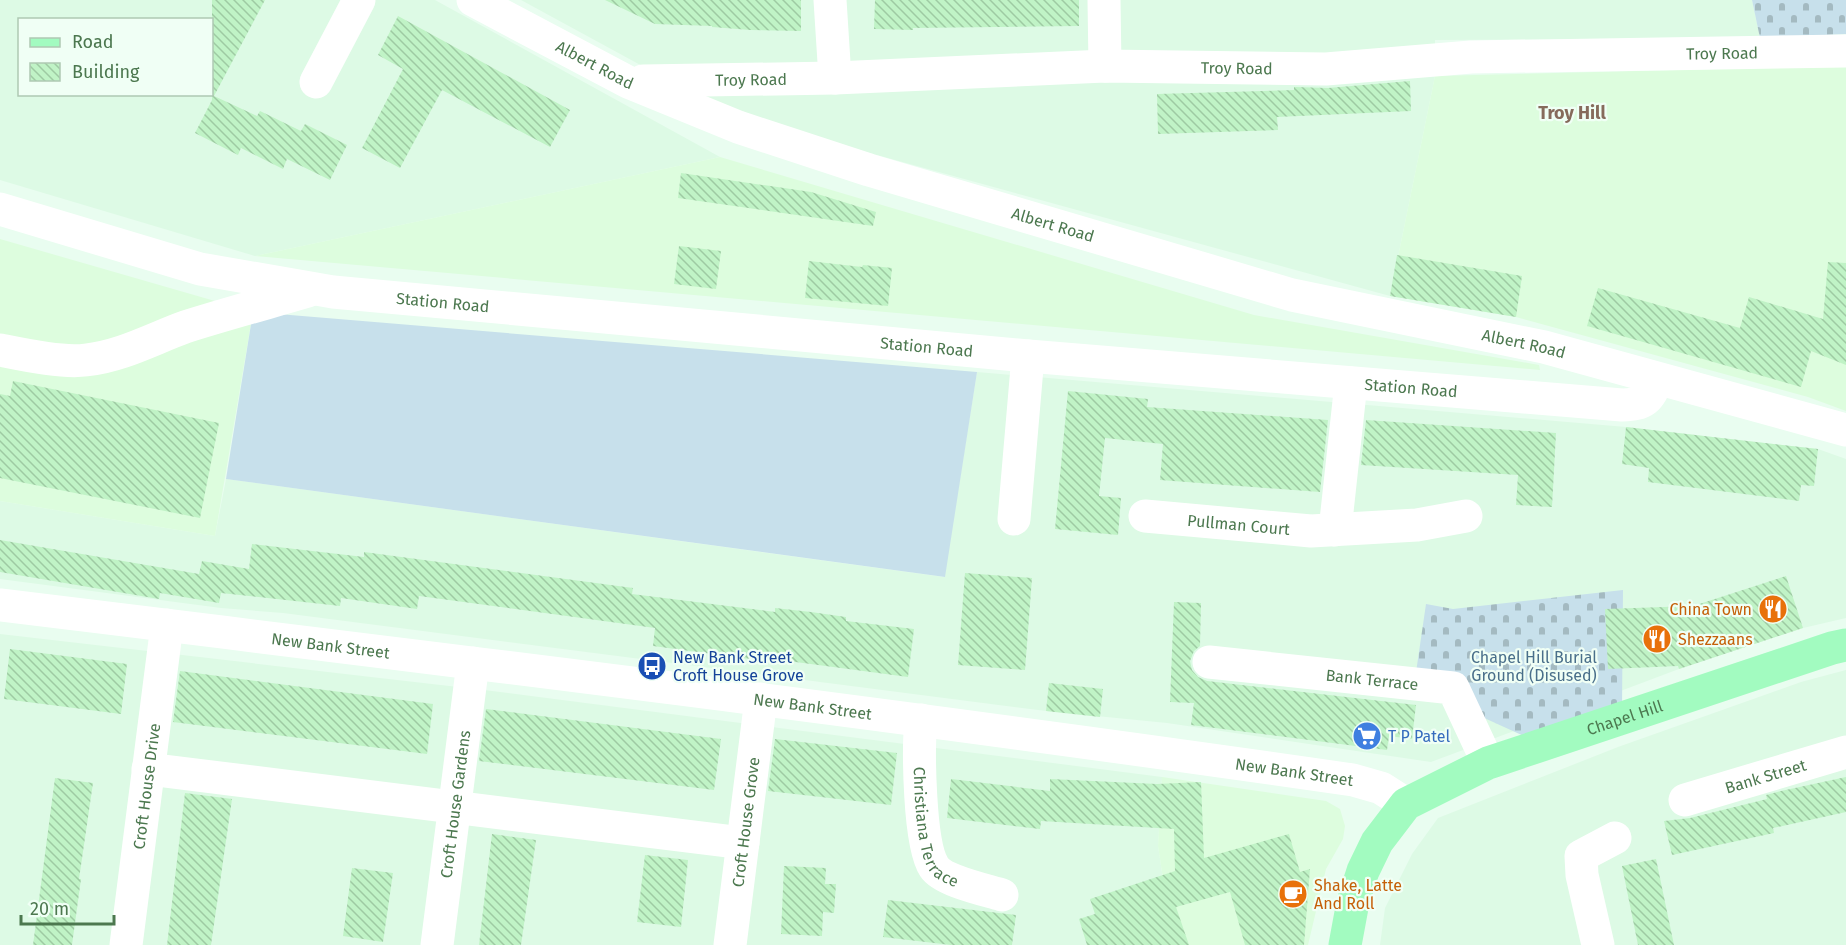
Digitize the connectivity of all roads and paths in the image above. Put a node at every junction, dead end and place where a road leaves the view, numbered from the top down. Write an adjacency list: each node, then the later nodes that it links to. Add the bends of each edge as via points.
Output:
1 (359, 0): 9 (street)
2 (473, 0): 8 (street, Albert Road)
3 (830, 0): 7 (street)
4 (1104, 0): 6 (street)
5 (1846, 51): 6 (street, Troy Road, via 1471,57 1326,69)
6 (1105, 66): 7 (street, Troy Road)
7 (835, 78): 8 (street, Troy Road)
8 (628, 81): 14 (street, Albert Road, via 738,127 869,170 1292,295 1544,347)
9 (316, 82)
10 (0, 209): 11 (street, Station Road, via 200,269)
11 (315, 289): 12 (street, via 185,327 110,356 84,361); 13 (street, Station Road)
12 (0, 350)
13 (1028, 356): 15 (street, Station Road); 19 (street)
14 (1658, 379): 15 (street, Station Road, via 1650,397 1629,405); 16 (street)
15 (1351, 383): 20 (street)
16 (1846, 430)
17 (1145, 516): 20 (street, Pullman Court)
18 (1466, 516): 20 (street, Pullman Court, via 1417,525)
19 (1014, 519)
20 (1335, 530)
21 (0, 605): 22 (street, New Bank Street)
22 (167, 625): 25 (street, New Bank Street); 30 (street, Croft House Drive)
23 (1846, 645): 29 (main road, Chapel Hill)
24 (1209, 662): 29 (street, Bank Terrace, via 1453,688)
25 (473, 663): 26 (street, New Bank Street); 33 (street, Croft House Gardens)
26 (761, 699): 27 (street, New Bank Street); 35 (street, Croft House Grove)
27 (921, 720): 32 (street, New Bank Street, via 1353,780 1381,788); 36 (street, Christiana Terrace, via 923,817 935,869 960,883)
28 (1846, 752): 31 (street, Bank Street)
29 (1488, 763): 32 (main road, Chapel Hill)
30 (148, 769): 33 (street); 37 (street, Croft House Drive)
31 (1685, 800)
32 (1406, 804): 40 (main road, via 1377,842 1363,871)
33 (455, 807): 35 (street); 38 (street, Croft House Gardens)
34 (1615, 838): 41 (street, via 1581,856)
35 (743, 843): 39 (street, Croft House Grove)
36 (1002, 895)
37 (126, 945)
38 (437, 945)
39 (730, 945)
40 (1345, 945)
41 (1598, 945)

